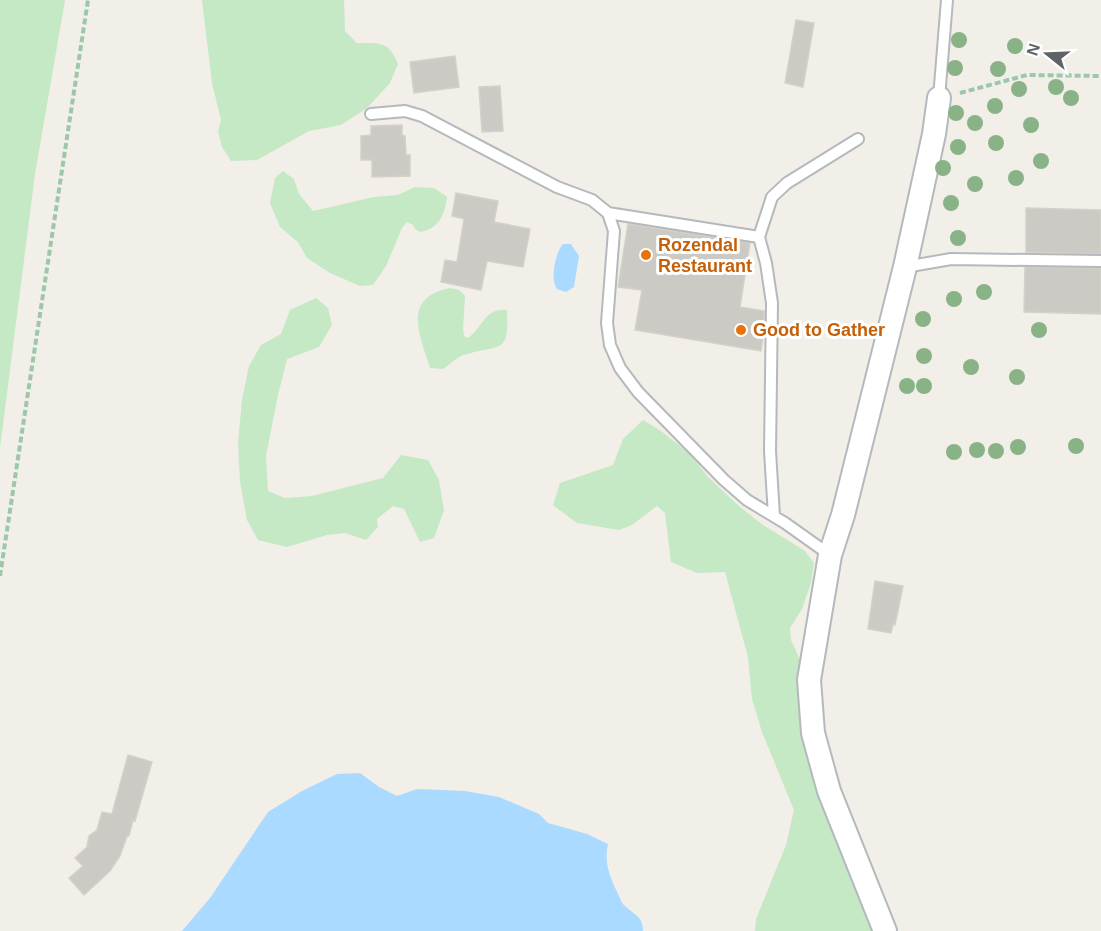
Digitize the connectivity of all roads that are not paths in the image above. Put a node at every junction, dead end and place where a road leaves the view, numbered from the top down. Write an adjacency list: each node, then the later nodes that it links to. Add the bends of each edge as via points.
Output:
1 (947, 0): 2 (lane)
2 (939, 98): 8 (street)
3 (371, 114): 5 (lane, via 405,111 422,116 557,187 592,200)
4 (858, 139): 6 (lane, via 787,183 772,197)
5 (608, 213): 6 (lane); 9 (lane, via 614,231 607,323 610,345 620,368 638,392 724,480 747,501)
6 (759, 237): 9 (lane, via 772,303 770,451)
7 (1101, 261): 8 (lane, via 951,259)
8 (905, 267): 10 (street)
9 (774, 516): 10 (lane)
10 (830, 555): 11 (street, via 809,680 813,733 829,791)
11 (885, 931)

